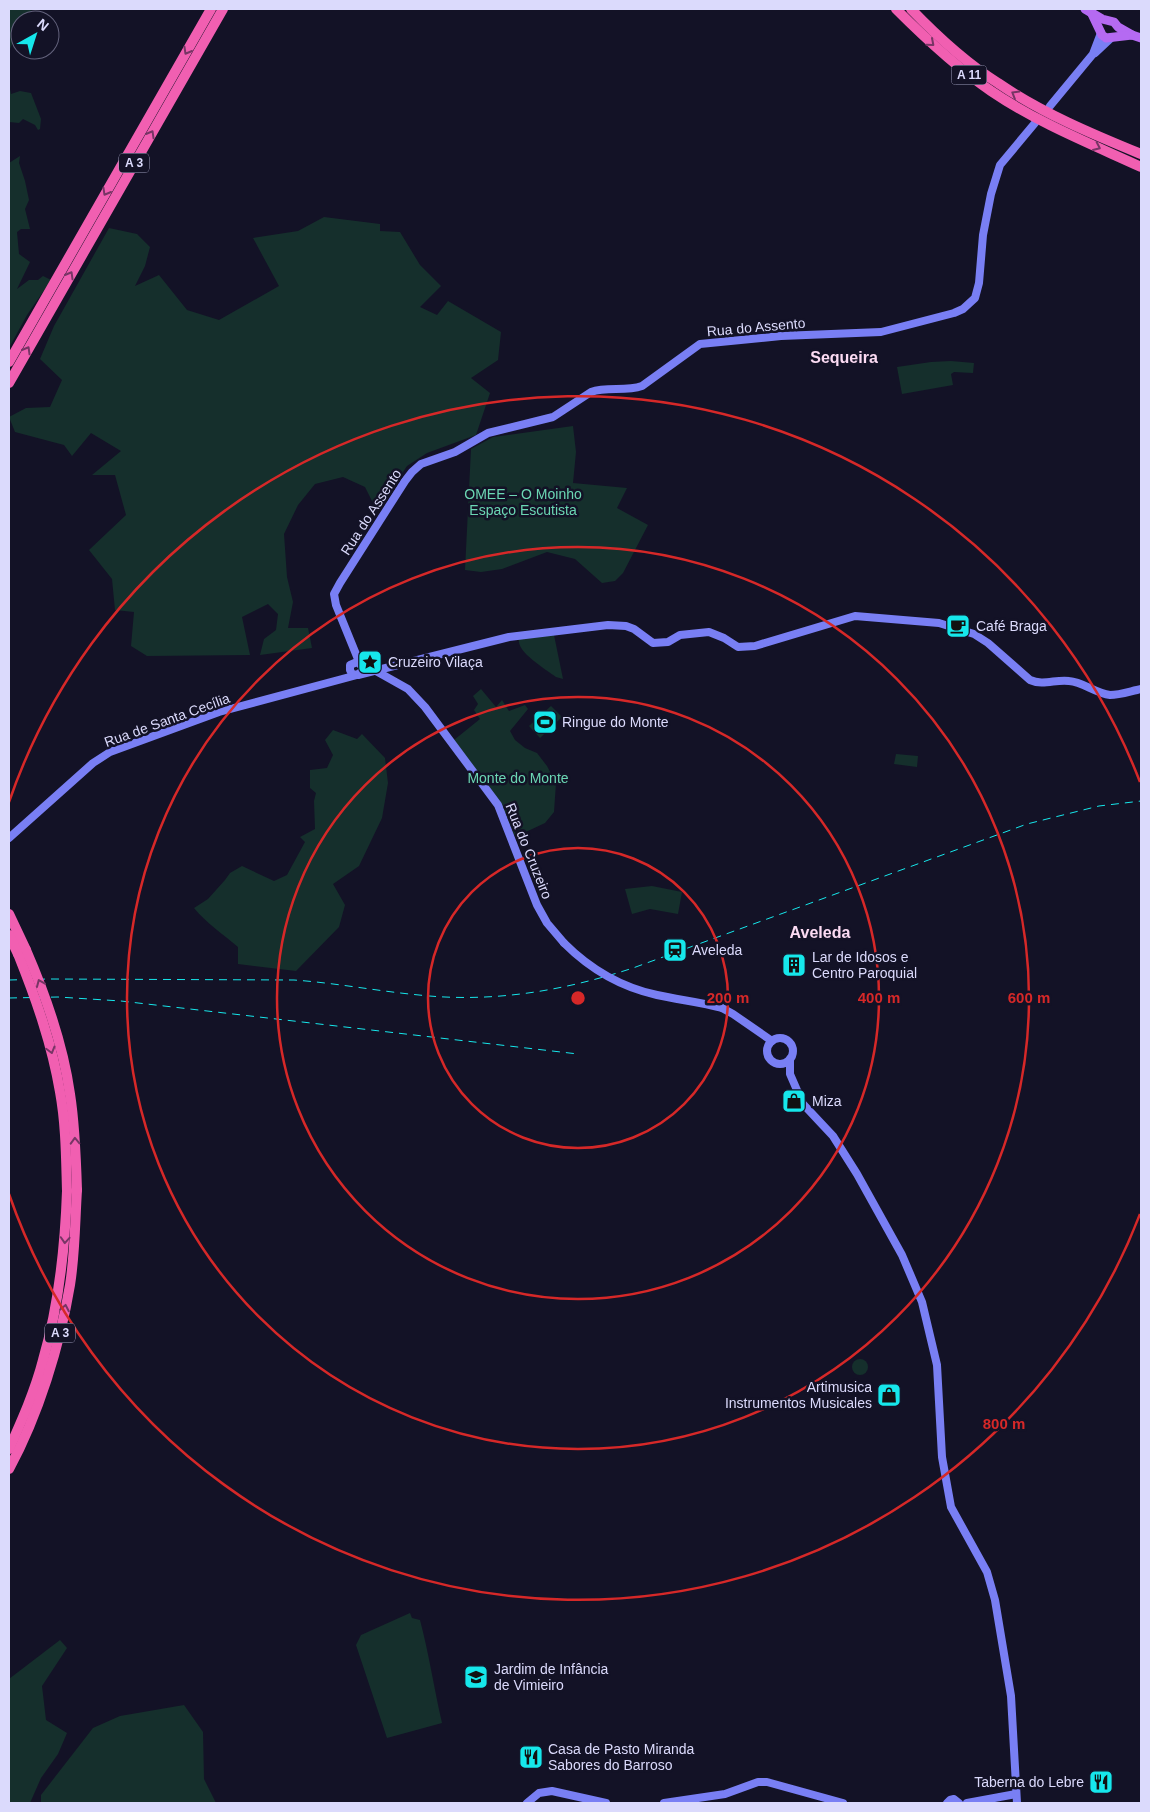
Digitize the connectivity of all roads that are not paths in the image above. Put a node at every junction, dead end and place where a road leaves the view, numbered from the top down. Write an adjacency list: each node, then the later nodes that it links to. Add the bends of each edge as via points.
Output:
1 (211, 9): 16 (highway, A 3, one-way to 16)
2 (223, 9): 16 (highway, A 3, one-way to 2)
3 (896, 9): 15 (highway, A 11, one-way to 15, via 953,62 992,92 1053,127)
4 (911, 9): 14 (highway, A 11, one-way to 4, via 1058,118 1004,87 965,60)
5 (1088, 11): 6 (main road); 8 (main road)
6 (1106, 21): 7 (main road, via 1114,22); 8 (main road)
7 (1118, 27): 9 (main road); 10 (main road)
8 (1100, 31): 10 (main road, via 1106,38); 11 (street)
9 (1137, 36): 10 (main road)
10 (1113, 38): 11 (street)
11 (1093, 54): 12 (street)
12 (1050, 106)
13 (1035, 123): 19 (street, Rua do Assento, via 1006,156 997,172 983,235 979,283 971,304 954,313 881,332 781,336 700,344 642,386 598,389 552,417 488,433 456,452 421,464 404,481 334,594)
14 (1141, 154)
15 (1141, 167)
16 (42, 314): 17 (highway, A 3); 18 (highway, A 3, one-way to 16)
17 (9, 362)
18 (9, 383)
19 (352, 642): 20 (street, Rua do Assento); 21 (street, Rua do Assento)
20 (350, 665): 21 (street, via 355,662); 23 (street, via 350,672); 24 (street, Rua de Santa Cecília)
21 (361, 665): 22 (street, Rua do Cruzeiro); 23 (street, via 361,672)
22 (376, 671): 23 (street, Rua de Santa Cecília); 25 (street, Rua de Santa Cecília, via 509,637 601,626 634,629 653,644 709,632 738,647 755,646 855,616 939,623 958,628 974,634 1038,683 1066,680 1110,695); 30 (street, Rua do Cruzeiro, bridge, via 416,696 493,797 537,905 556,934 582,961 629,988 722,1008 764,1036)
23 (357, 675): 24 (street, Rua de Santa Cecília)
24 (332, 681): 26 (street, Rua de Santa Cecília, via 219,712 110,752 93,763)
25 (1141, 689)
26 (9, 838)
27 (9, 914): 29 (highway, A 3)
28 (9, 935): 29 (highway, A 3)
29 (22, 952): 34 (highway, A 3, bridge, via 61,1094)
30 (770, 1044): 31 (street, via 781,1038 789,1042 793,1049); 32 (street, via 769,1058)
31 (790, 1059): 32 (street); 33 (street)
32 (779, 1064): 33 (street)
33 (790, 1074): 37 (street, via 803,1104 833,1136 858,1174 916,1286 927,1319 937,1365 942,1457 951,1507 987,1572 995,1600 1011,1696)
34 (72, 1190): 35 (highway, A 3, one-way to 35, via 55,1313 43,1362); 36 (highway, A 3, one-way to 34, via 51,1366 62,1322 75,1237)
35 (9, 1449)
36 (9, 1469)
37 (1016, 1794): 44 (street); 45 (street)
38 (527, 1803): 39 (street, via 539,1793 552,1791)
39 (606, 1803)
40 (664, 1803): 41 (street, via 725,1794 758,1782)
41 (843, 1803)
42 (947, 1803): 43 (street, via 954,1799)
43 (959, 1803)
44 (967, 1803)
45 (1017, 1803)

